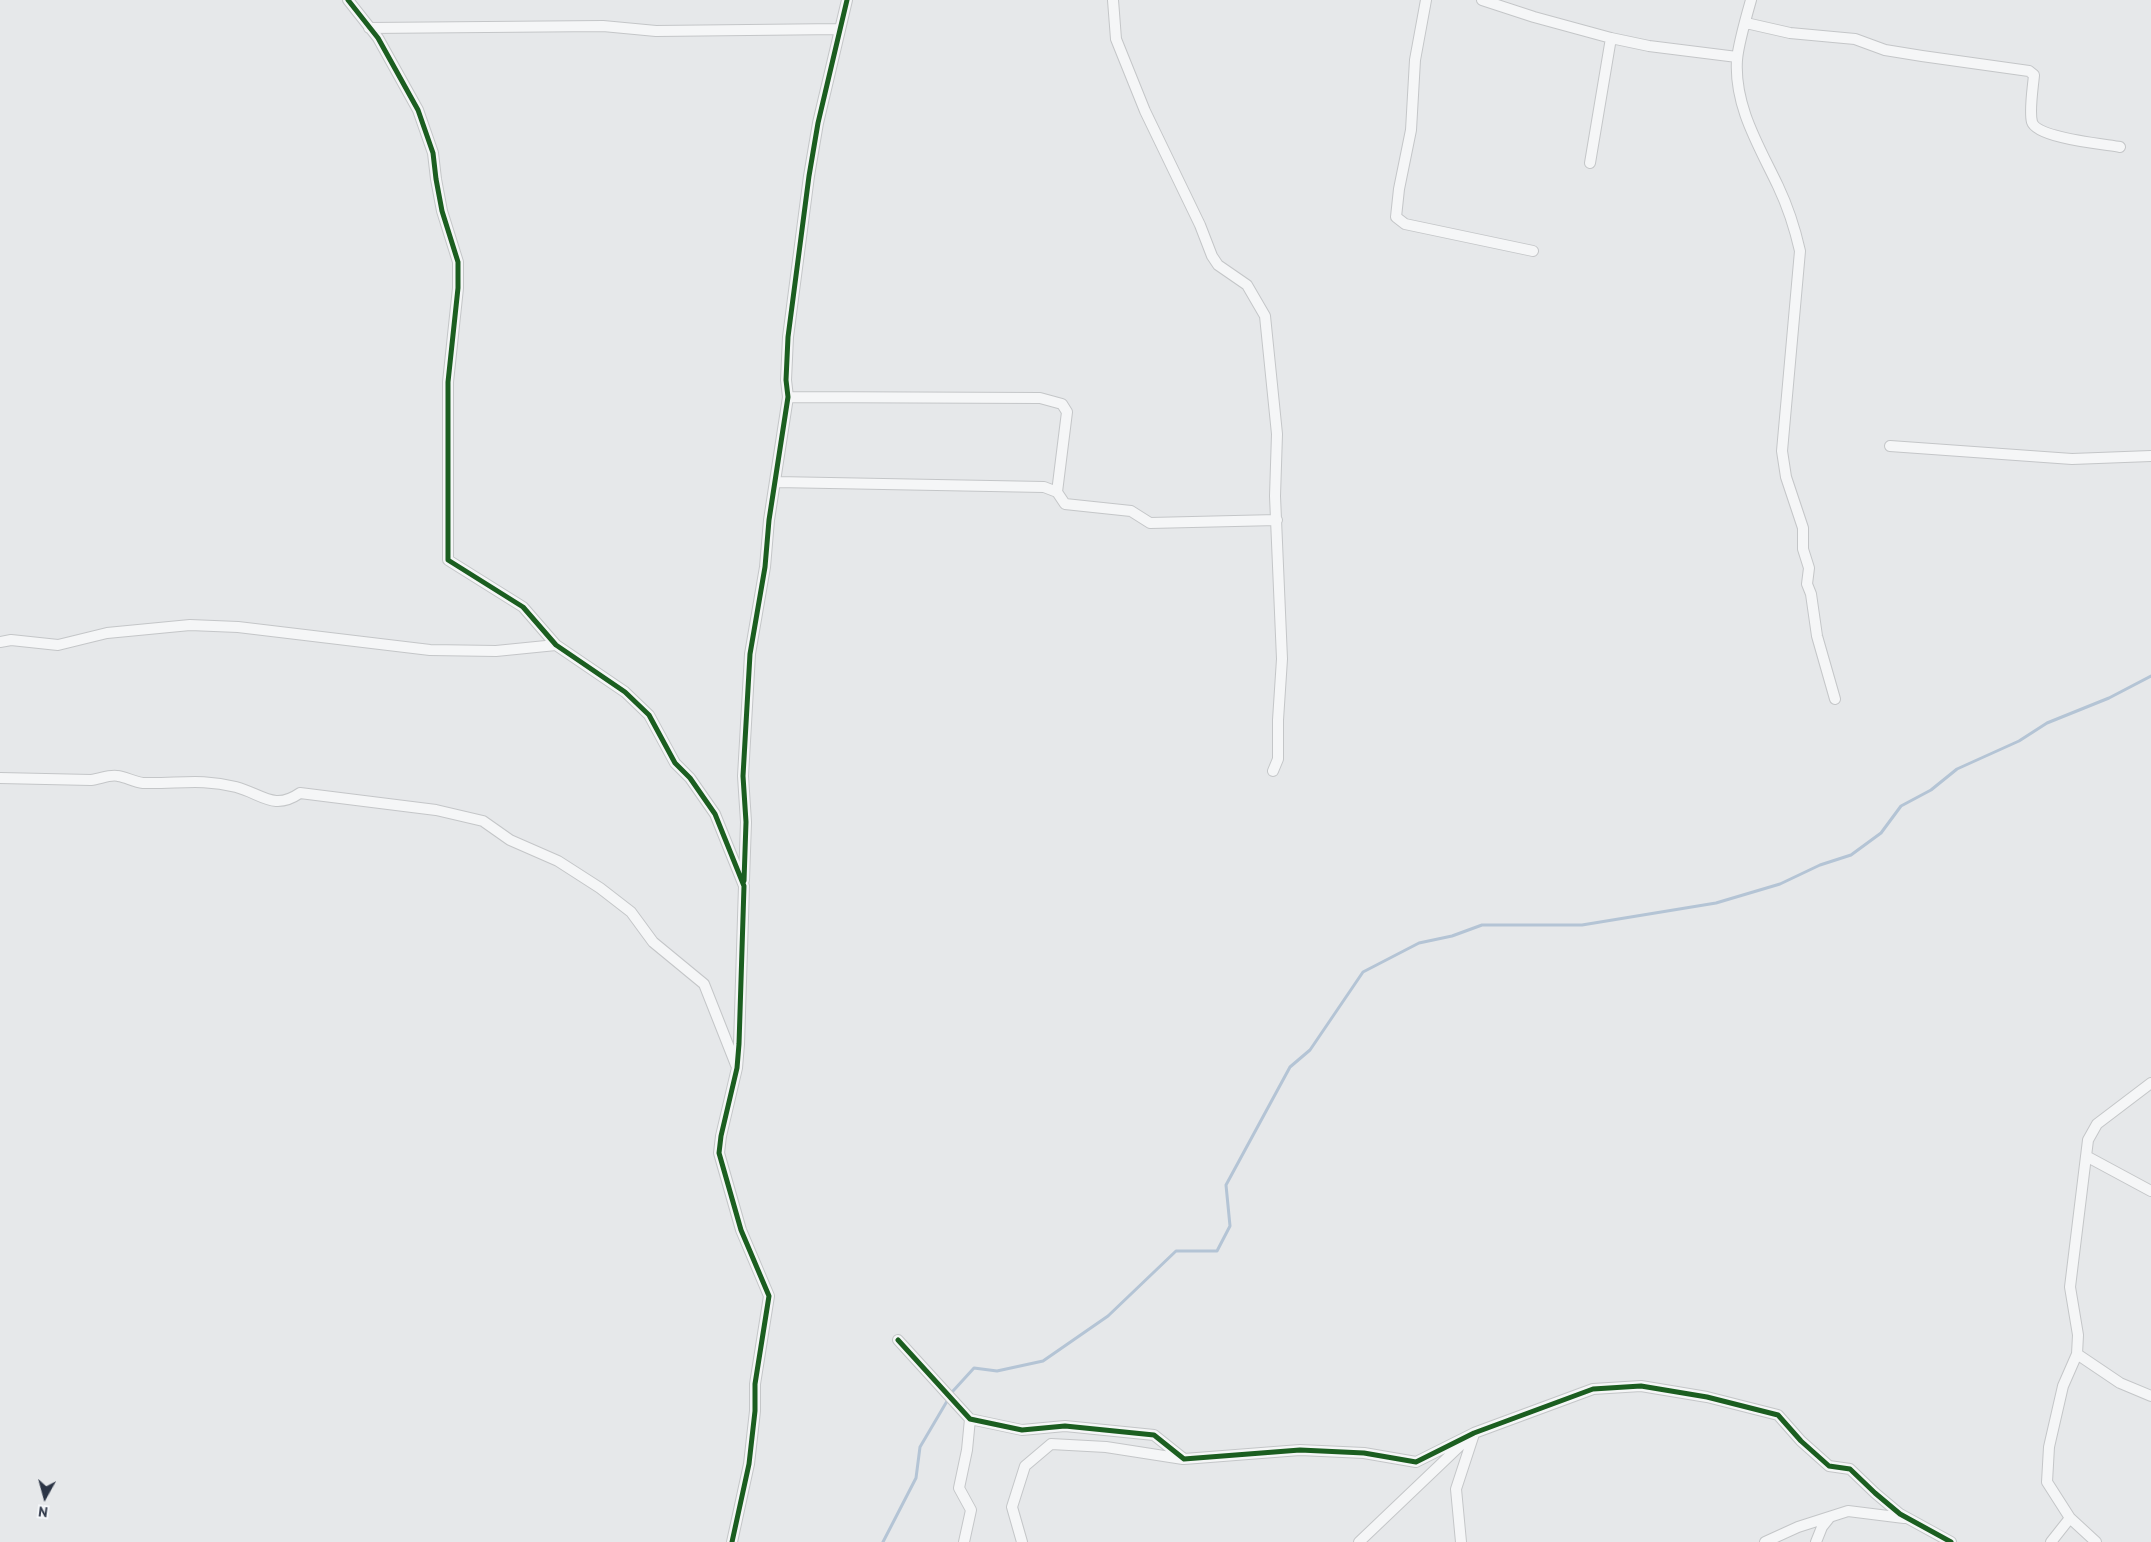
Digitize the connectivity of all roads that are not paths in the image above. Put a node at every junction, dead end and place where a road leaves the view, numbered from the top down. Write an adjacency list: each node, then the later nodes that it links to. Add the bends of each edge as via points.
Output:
1 (348, 0): 8 (street)
2 (846, 0): 9 (street)
3 (1113, 0): 20 (street, via 1116,39 1145,111 1212,256 1218,265 1247,286 1265,316 1278,434 1275,468)
4 (1426, 0): 14 (street, via 1415,60 1411,130 1396,217 1405,224)
5 (1482, 0): 10 (street)
6 (1751, 0): 7 (street)
7 (1746, 23): 11 (street); 12 (street, via 1790,33 1855,39 1885,50 2029,71 2034,75 2032,121 2036,128 2049,134)
8 (369, 28): 9 (street); 22 (street, via 378,38 418,110 433,153 442,211 458,262 448,382 448,560 523,607)
9 (840, 29): 15 (street, via 809,176 788,337)
10 (1611, 38): 11 (street); 13 (street)
11 (1737, 57): 23 (street, via 1743,104 1754,139 1779,187 1800,251 1782,450 1786,477 1803,528 1803,549 1809,568 1807,584)
12 (2120, 147)
13 (1590, 162)
14 (1533, 251)
15 (788, 397): 18 (street); 19 (street, via 1040,398 1062,404 1067,412)
16 (1890, 446): 17 (street, via 2072,459)
17 (2151, 456)
18 (776, 482): 19 (street, via 1044,487); 26 (street, via 750,654 743,776 746,822)
19 (1057, 492): 20 (street, via 1065,504 1131,511 1150,523)
20 (1278, 520): 24 (street, via 1282,659 1278,759)
21 (0, 642): 22 (street, via 11,640 58,645 107,633 190,625 238,627 430,650 496,651)
22 (556, 645): 26 (street, via 625,692 649,715 675,763 690,778 715,814)
23 (1834, 698)
24 (1273, 771)
25 (0, 778): 27 (street, via 91,780 111,776 142,783 205,780 276,802 290,800 300,793 335,796 436,810 483,821 510,840 558,861 631,912 653,942 704,984)
26 (744, 886): 27 (street)
27 (737, 1068): 40 (street, via 719,1153 741,1230 769,1296 755,1384 749,1464)
28 (2151, 1083): 29 (street, via 2097,1124 2088,1140)
29 (2086, 1156): 30 (street); 32 (street, via 2070,1287 2078,1335)
30 (2151, 1191)
31 (898, 1340): 34 (street)
32 (2077, 1354): 33 (street, via 2120,1383); 39 (street, via 2062,1386 2049,1447 2047,1482)
33 (2151, 1396)
34 (970, 1419): 36 (street, via 1022,1430 1065,1426 1154,1435); 41 (street, via 959,1488 971,1510)
35 (1474, 1433): 36 (street, via 1416,1462 1364,1453 1300,1450); 38 (street, via 1593,1389 1641,1386 1707,1397 1778,1416 1830,1466 1850,1469 1875,1494); 43 (street); 44 (street, via 1456,1489)
36 (1184, 1459): 42 (street, via 1106,1447 1051,1444 1024,1466 1012,1506)
37 (1830, 1517): 38 (street, via 1848,1511); 45 (street); 46 (street)
38 (1908, 1518): 47 (street)
39 (2070, 1518): 48 (street); 49 (street)
40 (732, 1542)
41 (964, 1542)
42 (1022, 1542)
43 (1359, 1542)
44 (1461, 1542)
45 (1766, 1542)
46 (1816, 1542)
47 (1951, 1542)
48 (2051, 1542)
49 (2096, 1542)

